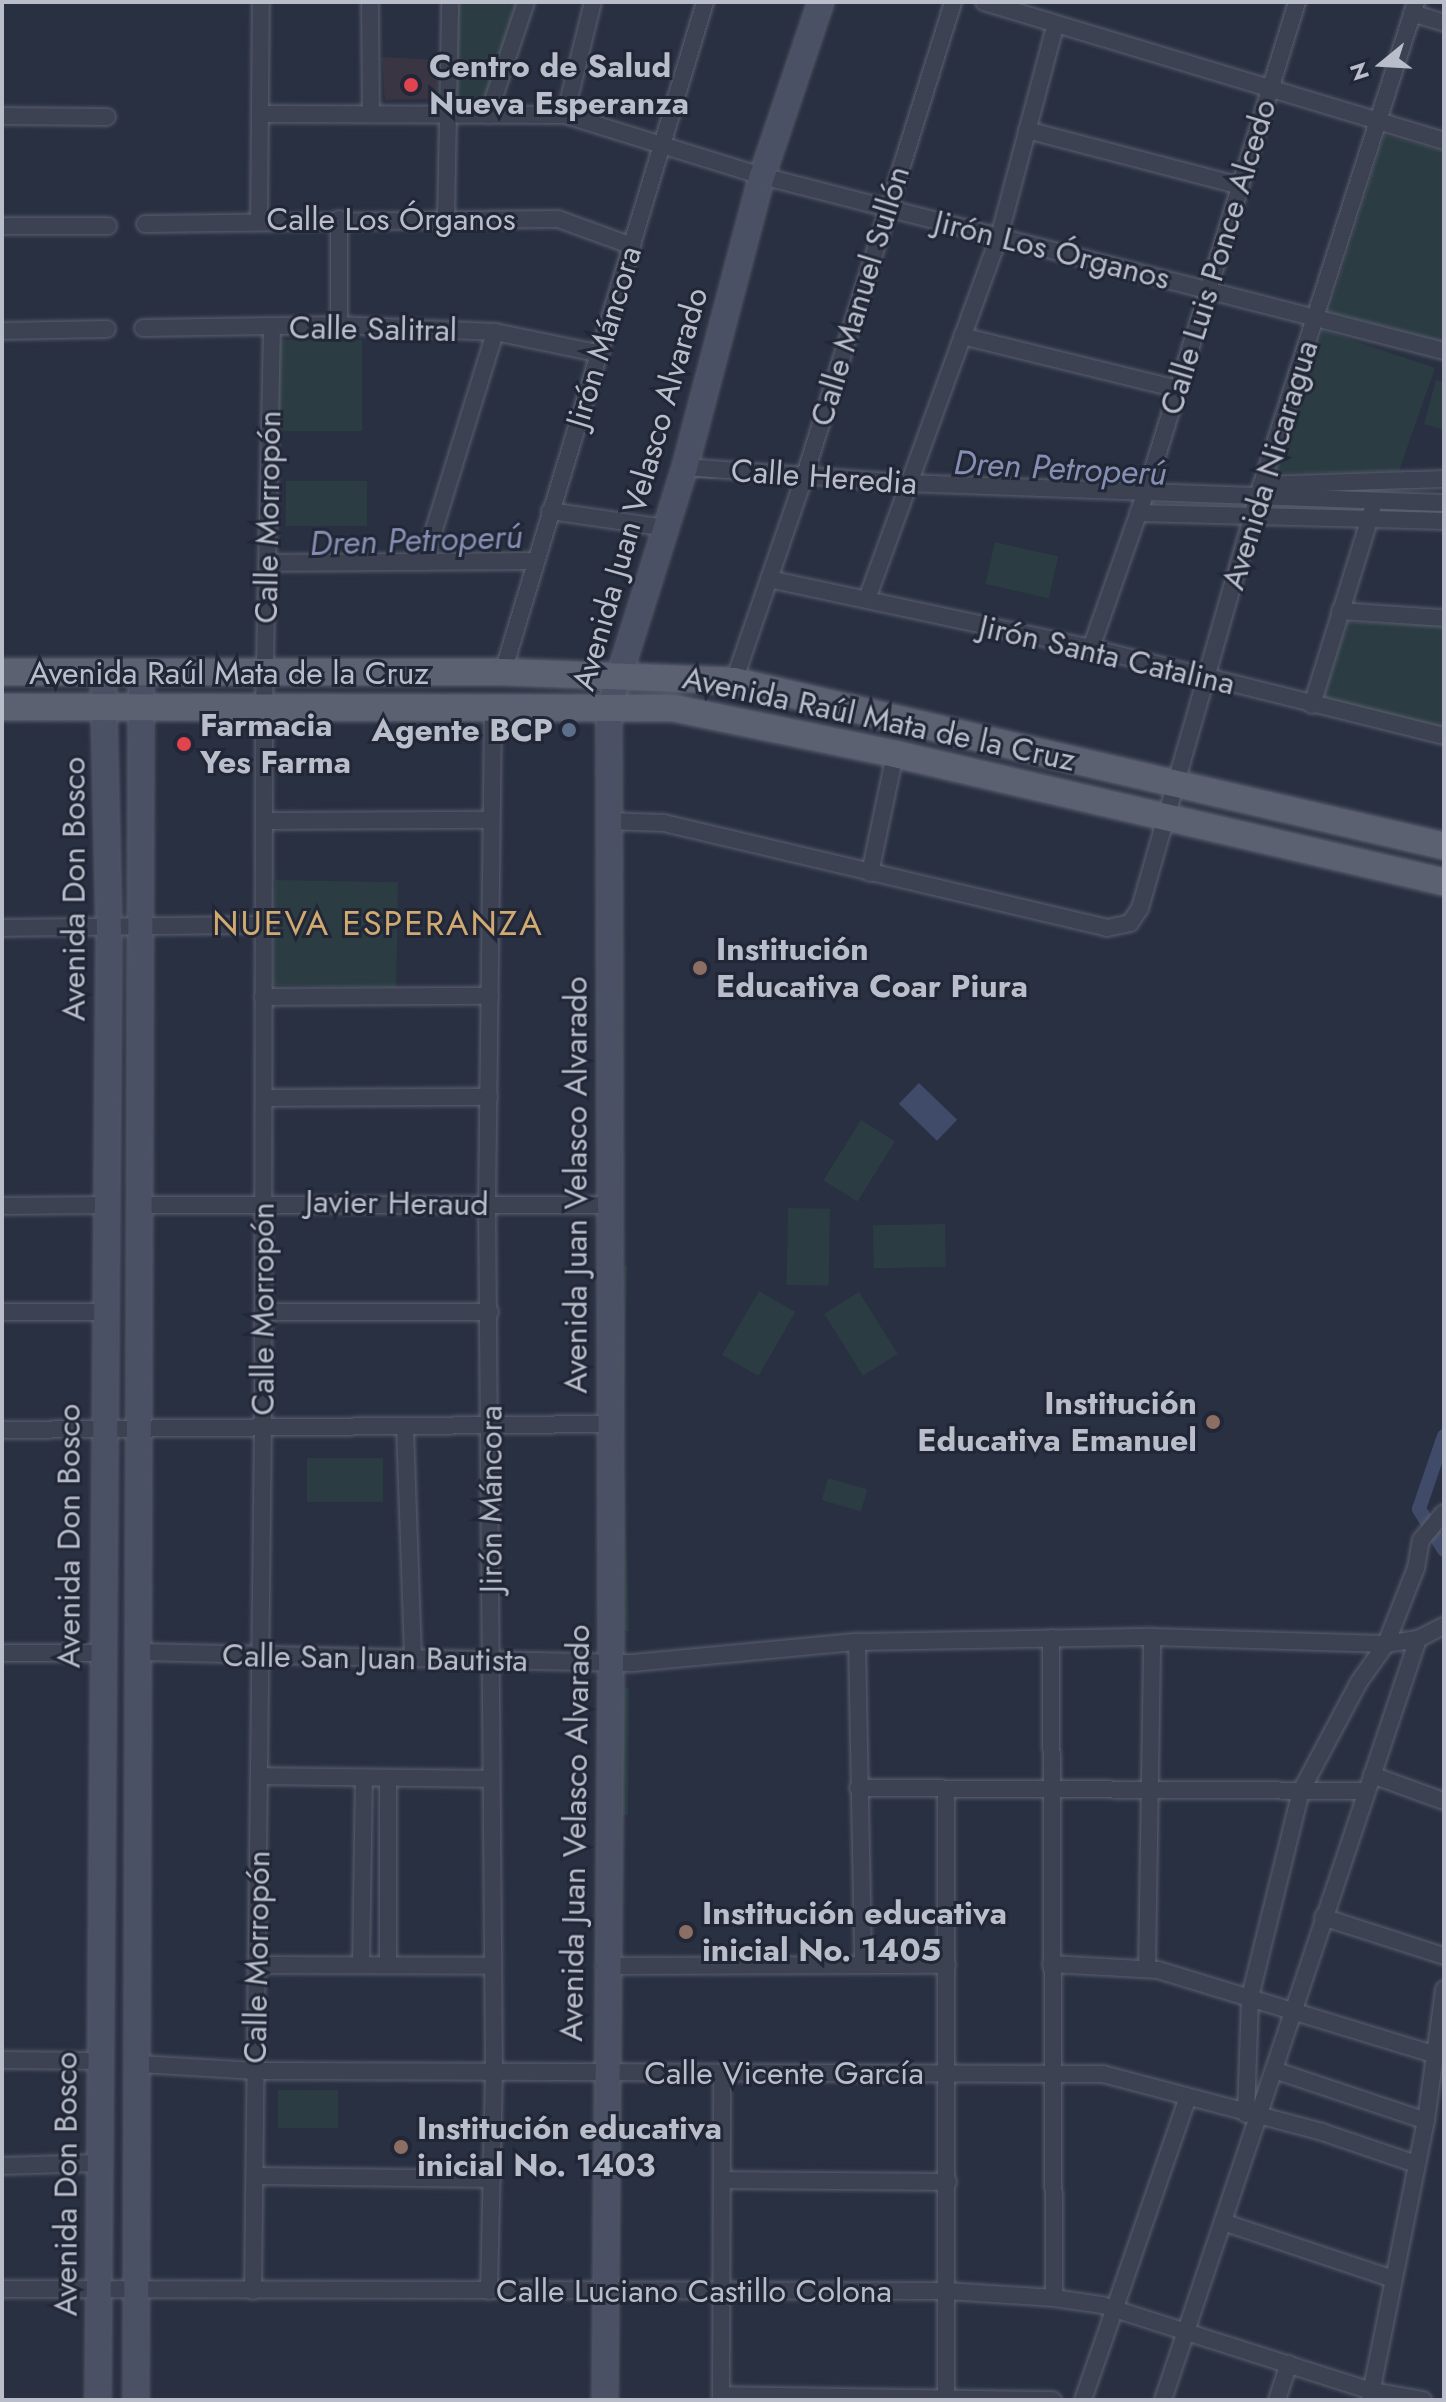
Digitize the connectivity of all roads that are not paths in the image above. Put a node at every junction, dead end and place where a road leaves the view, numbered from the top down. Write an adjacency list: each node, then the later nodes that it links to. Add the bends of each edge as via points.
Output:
1 (261, 2): 15 (street)
2 (370, 2): 16 (street)
3 (450, 2): 17 (street)
4 (526, 2): 18 (street)
5 (593, 2): 19 (street)
6 (705, 2): 25 (street, Jirón Máncora)
7 (821, 2): 26 (street, Avenida Juan Velasco Alvarado)
8 (953, 2): 28 (street, Calle Manuel Sullón)
9 (984, 2): 13 (street)
10 (1297, 2): 14 (street, Calle Luis Ponce Alcedo)
11 (1414, 8): 12 (street); 22 (street, Avenida Nicaragua)
12 (1444, 23)
13 (1055, 26): 14 (street); 23 (street)
14 (1269, 90): 22 (street); 27 (street, Calle Luis Ponce Alcedo)
15 (260, 114): 16 (street, Jirón Los Órganos); 31 (street)
16 (371, 114): 17 (street, Jirón Los Órganos)
17 (447, 114): 18 (street, Jirón Los Órganos); 30 (street)
18 (488, 115): 19 (street, Jirón Los Órganos)
19 (565, 115): 25 (street, Jirón Los Órganos)
20 (2, 116): 21 (street)
21 (107, 117)
22 (1378, 122): 24 (street); 38 (street, Avenida Nicaragua)
23 (1027, 130): 27 (street); 35 (street)
24 (1444, 141)
25 (663, 144): 26 (street, Jirón Los Órganos); 36 (street, Jirón Máncora)
26 (762, 176): 28 (street, Jirón Los Órganos); 49 (street, Avenida Juan Velasco Alvarado)
27 (1240, 186): 37 (street, Calle Luis Ponce Alcedo)
28 (886, 208): 35 (street, Jirón Los Órganos); 50 (street, Calle Manuel Sullón)
29 (339, 219): 30 (street, Calle Los Órganos); 31 (street, Calle Los Órganos); 39 (street)
30 (446, 219): 36 (street, Calle Los Órganos, via 558,219)
31 (259, 220): 32 (street, Calle Los Órganos)
32 (145, 224)
33 (2, 226): 34 (street)
34 (108, 226)
35 (999, 237): 37 (street, Jirón Los Órganos); 45 (street)
36 (632, 246): 47 (street, Jirón Máncora)
37 (1208, 290): 38 (street, Jirón Los Órganos); 48 (street, Calle Luis Ponce Alcedo)
38 (1316, 318): 46 (street, Jirón Los Órganos); 53 (street, Avenida Nicaragua)
39 (339, 325): 40 (street, Calle Salitral); 44 (street, Calle Salitral)
40 (272, 327): 41 (street, Calle Salitral); 65 (street, Calle Morropón)
41 (143, 328)
42 (107, 329): 43 (street)
43 (2, 331)
44 (495, 332): 47 (street, Calle Salitral); 64 (street)
45 (962, 336): 48 (street); 52 (street)
46 (1444, 351)
47 (601, 354): 57 (street, Jirón Máncora)
48 (1177, 389): 54 (street, Calle Luis Ponce Alcedo)
49 (685, 467): 50 (street, Calle Heredia); 62 (street, Avenida Juan Velasco Alvarado)
50 (804, 478): 52 (street, Calle Heredia); 66 (street, Calle Manuel Sullón)
51 (1444, 479): 53 (street)
52 (906, 483): 54 (street, Calle Heredia); 67 (street)
53 (1260, 491): 54 (street, Calle Heredia); 55 (street, Calle Heredia); 59 (street, Avenida Nicaragua)
54 (1146, 492): 58 (street, Calle Luis Ponce Alcedo)
55 (1375, 501): 56 (street, Calle Heredia); 60 (street)
56 (1444, 503)
57 (550, 511): 62 (street); 63 (street, Jirón Máncora)
58 (1138, 513): 59 (street); 70 (street, Calle Luis Ponce Alcedo)
59 (1252, 515): 60 (street); 76 (street, Avenida Nicaragua)
60 (1369, 520): 61 (street); 68 (street)
61 (1444, 521)
62 (666, 528): 77 (street, Avenida Juan Velasco Alvarado)
63 (533, 561): 64 (street); 73 (street, Jirón Máncora)
64 (424, 562): 65 (street)
65 (268, 563): 72 (street, Calle Morropón)
66 (769, 579): 67 (street, Jirón Santa Catalina); 78 (street, Calle Manuel Sullón)
67 (867, 599): 70 (street, Jirón Santa Catalina)
68 (1340, 611): 69 (street); 79 (street)
69 (1444, 618)
70 (1091, 648): 76 (street, Jirón Santa Catalina)
71 (2, 672): 74 (main road, Avenida Raúl Mata de la Cruz)
72 (265, 672): 73 (main road, Avenida Raúl Mata de la Cruz); 75 (main road, Avenida Raúl Mata de la Cruz); 85 (street, Calle Morropón)
73 (503, 672): 77 (main road, Avenida Raúl Mata de la Cruz)
74 (103, 673): 75 (main road, Avenida Raúl Mata de la Cruz); 81 (street, Avenida Don Bosco)
75 (141, 673): 84 (street, Avenida Don Bosco)
76 (1205, 677): 79 (street, Jirón Santa Catalina); 88 (street, Avenida Nicaragua)
77 (620, 678): 78 (main road, Avenida Raúl Mata de la Cruz); 83 (street, Avenida Juan Velasco Alvarado)
78 (734, 681): 88 (main road, Avenida Raúl Mata de la Cruz)
79 (1312, 705): 86 (street, Jirón Santa Catalina)
80 (2, 707): 81 (main road, Avenida Raúl Mata de la Cruz)
81 (104, 707): 84 (main road, Avenida Raúl Mata de la Cruz); 98 (street, Avenida Don Bosco)
82 (493, 707): 83 (main road, Avenida Raúl Mata de la Cruz); 85 (main road, Avenida Raúl Mata de la Cruz); 90 (street, Jirón Máncora)
83 (609, 708): 87 (main road, Avenida Raúl Mata de la Cruz, via 721,715); 92 (street, Avenida Juan Velasco Alvarado)
84 (139, 709): 85 (main road, Avenida Raúl Mata de la Cruz); 99 (street, Avenida Don Bosco)
85 (264, 709): 91 (street, Calle Morropón)
86 (1444, 736)
87 (895, 754): 89 (main road, Avenida Raúl Mata de la Cruz); 94 (street)
88 (1172, 784): 89 (street, Avenida Nicaragua); 93 (main road, Avenida Raúl Mata de la Cruz)
89 (1163, 815): 94 (street, Avenida Nicaragua, via 1140,908 1126,926 1107,928); 95 (main road, Avenida Raúl Mata de la Cruz)
90 (490, 820): 91 (street); 100 (street, Jirón Máncora)
91 (266, 821): 96 (street, Calle Morropón)
92 (608, 821): 94 (street, via 664,823); 108 (street, Avenida Juan Velasco Alvarado)
93 (1444, 846)
94 (870, 873)
95 (1444, 882)
96 (266, 925): 99 (street); 101 (street, Calle Morropón)
97 (2, 928): 98 (street)
98 (109, 930): 99 (street); 105 (street, Avenida Don Bosco)
99 (141, 930): 106 (street, Avenida Don Bosco)
100 (490, 996): 101 (street); 102 (street, Jirón Máncora)
101 (263, 997): 103 (street, Calle Morropón)
102 (489, 1097): 103 (street); 107 (street, Jirón Máncora)
103 (264, 1098): 104 (street, Calle Morropón)
104 (263, 1202): 106 (street, Javier Heraud); 107 (street, Javier Heraud); 112 (street, Calle Morropón)
105 (103, 1205): 109 (street); 111 (street, Avenida Don Bosco)
106 (140, 1205): 116 (street, Avenida Don Bosco)
107 (487, 1205): 108 (street, Javier Heraud); 113 (street, Jirón Máncora)
108 (607, 1205): 115 (street, Avenida Juan Velasco Alvarado)
109 (2, 1206)
110 (2, 1312): 111 (street)
111 (102, 1312): 118 (street, Avenida Don Bosco)
112 (263, 1312): 113 (street); 119 (street, Calle Morropón)
113 (490, 1312): 114 (street, Jirón Máncora)
114 (492, 1424): 115 (street); 117 (street); 133 (street, Jirón Máncora)
115 (609, 1424): 134 (street, Avenida Juan Velasco Alvarado)
116 (140, 1427): 118 (street); 119 (street); 128 (street, Avenida Don Bosco)
117 (405, 1427): 119 (street); 132 (street)
118 (102, 1429): 120 (street); 130 (street, Avenida Don Bosco)
119 (263, 1429): 131 (street, Calle Morropón)
120 (2, 1430)
121 (1444, 1513): 127 (street, via 1421,1540 1416,1568)
122 (1444, 1626): 125 (street, Calle San Juan Bautista)
123 (1152, 1637): 124 (street, Calle San Juan Bautista); 127 (street, Calle San Juan Bautista); 143 (street)
124 (1051, 1638): 126 (street, Calle San Juan Bautista); 140 (street)
125 (1418, 1639): 127 (street, Calle San Juan Bautista); 135 (street)
126 (857, 1642): 134 (street, Calle San Juan Bautista); 141 (street)
127 (1386, 1644): 144 (street, via 1359,1682)
128 (139, 1652): 131 (street, Calle San Juan Bautista); 164 (street, Avenida Don Bosco)
129 (2, 1653): 130 (street)
130 (101, 1653): 163 (street, Avenida Don Bosco)
131 (260, 1657): 132 (street, Calle San Juan Bautista); 136 (street, Calle Morropón)
132 (413, 1659): 133 (street, Calle San Juan Bautista)
133 (491, 1659): 134 (street, Calle San Juan Bautista); 139 (street, Jirón Máncora)
134 (611, 1663): 156 (street, Avenida Juan Velasco Alvarado)
135 (1372, 1775): 145 (street); 146 (street)
136 (259, 1776): 137 (street); 150 (street, Calle Morropón)
137 (364, 1778): 138 (street); 151 (street)
138 (388, 1778): 139 (street); 152 (street)
139 (490, 1779): 155 (street, Jirón Máncora)
140 (1056, 1787): 142 (street); 143 (street); 149 (street)
141 (858, 1788): 142 (street); 153 (street)
142 (946, 1789): 154 (street)
143 (1151, 1789): 144 (street); 157 (street)
144 (1301, 1791): 145 (street); 159 (street)
145 (1365, 1791): 147 (street)
146 (1444, 1801)
147 (1323, 1917): 148 (street); 160 (street)
148 (1444, 1956)
149 (1051, 1964): 157 (street); 171 (street)
150 (257, 1965): 151 (street); 166 (street, Calle Morropón)
151 (361, 1965): 152 (street)
152 (388, 1965): 155 (street)
153 (863, 1965): 154 (street); 156 (street)
154 (947, 1965): 170 (street)
155 (490, 1966): 167 (street, Jirón Máncora)
156 (604, 1966): 168 (street, Avenida Juan Velasco Alvarado)
157 (1147, 1969): 159 (street)
158 (1444, 1989): 161 (street)
159 (1250, 1997): 160 (street); 173 (street)
160 (1295, 2011): 161 (street); 165 (street)
161 (1433, 2054): 174 (street)
162 (2, 2060): 163 (street)
163 (98, 2061): 175 (street, Avenida Don Bosco)
164 (140, 2064): 166 (street, Calle Vicente García); 191 (street, Avenida Don Bosco)
165 (1274, 2070): 173 (street); 174 (street)
166 (256, 2071): 167 (street, Calle Vicente García); 178 (street, Calle Morropón)
167 (494, 2072): 168 (street, Calle Vicente García); 179 (street, Jirón Máncora)
168 (604, 2072): 169 (street, Calle Vicente García); 189 (street, Avenida Juan Velasco Alvarado)
169 (722, 2073): 170 (street, Calle Vicente García); 180 (street)
170 (949, 2074): 171 (street, Calle Vicente García); 181 (street)
171 (1052, 2074): 172 (street, Calle Vicente García, via 1103,2074); 192 (street)
172 (1188, 2097): 173 (street, Calle Vicente García); 193 (street)
173 (1252, 2116): 176 (street, Calle Vicente García); 182 (street)
174 (1426, 2121): 176 (street)
175 (98, 2163): 177 (street); 185 (street, Avenida Don Bosco)
176 (1416, 2164): 183 (street)
177 (2, 2166)
178 (255, 2176): 179 (street); 186 (street, Calle Morropón)
179 (492, 2179): 187 (street, Jirón Máncora)
180 (722, 2180): 181 (street); 190 (street)
181 (948, 2182): 188 (street)
182 (1223, 2222): 183 (street); 194 (street)
183 (1393, 2279): 196 (street)
184 (2, 2289): 185 (street, Calle Luciano Castillo Colona)
185 (98, 2291): 191 (street, Calle Luciano Castillo Colona); 199 (street, Avenida Don Bosco)
186 (253, 2291): 187 (street, Calle Luciano Castillo Colona); 191 (street, Calle Luciano Castillo Colona)
187 (489, 2291): 189 (street, Calle Luciano Castillo Colona)
188 (947, 2291): 190 (street, Calle Luciano Castillo Colona); 192 (street, Calle Luciano Castillo Colona); 198 (street)
189 (604, 2292): 190 (street, Calle Luciano Castillo Colona); 201 (street, Avenida Juan Velasco Alvarado)
190 (721, 2292): 197 (street)
191 (137, 2293): 200 (street, Avenida Don Bosco)
192 (1054, 2298): 193 (street, Calle Luciano Castillo Colona)
193 (1113, 2308): 194 (street, Calle Luciano Castillo Colona); 203 (street)
194 (1186, 2331): 195 (street, Calle Luciano Castillo Colona); 204 (street)
195 (1289, 2364): 196 (street, Calle Luciano Castillo Colona); 205 (street)
196 (1371, 2395): 206 (street, Calle Luciano Castillo Colona)
197 (721, 2397): 198 (street)
198 (946, 2398): 202 (street)
199 (98, 2400)
200 (136, 2400)
201 (605, 2400)
202 (1053, 2400)
203 (1083, 2400)
204 (1163, 2400)
205 (1277, 2400)
206 (1423, 2400)

